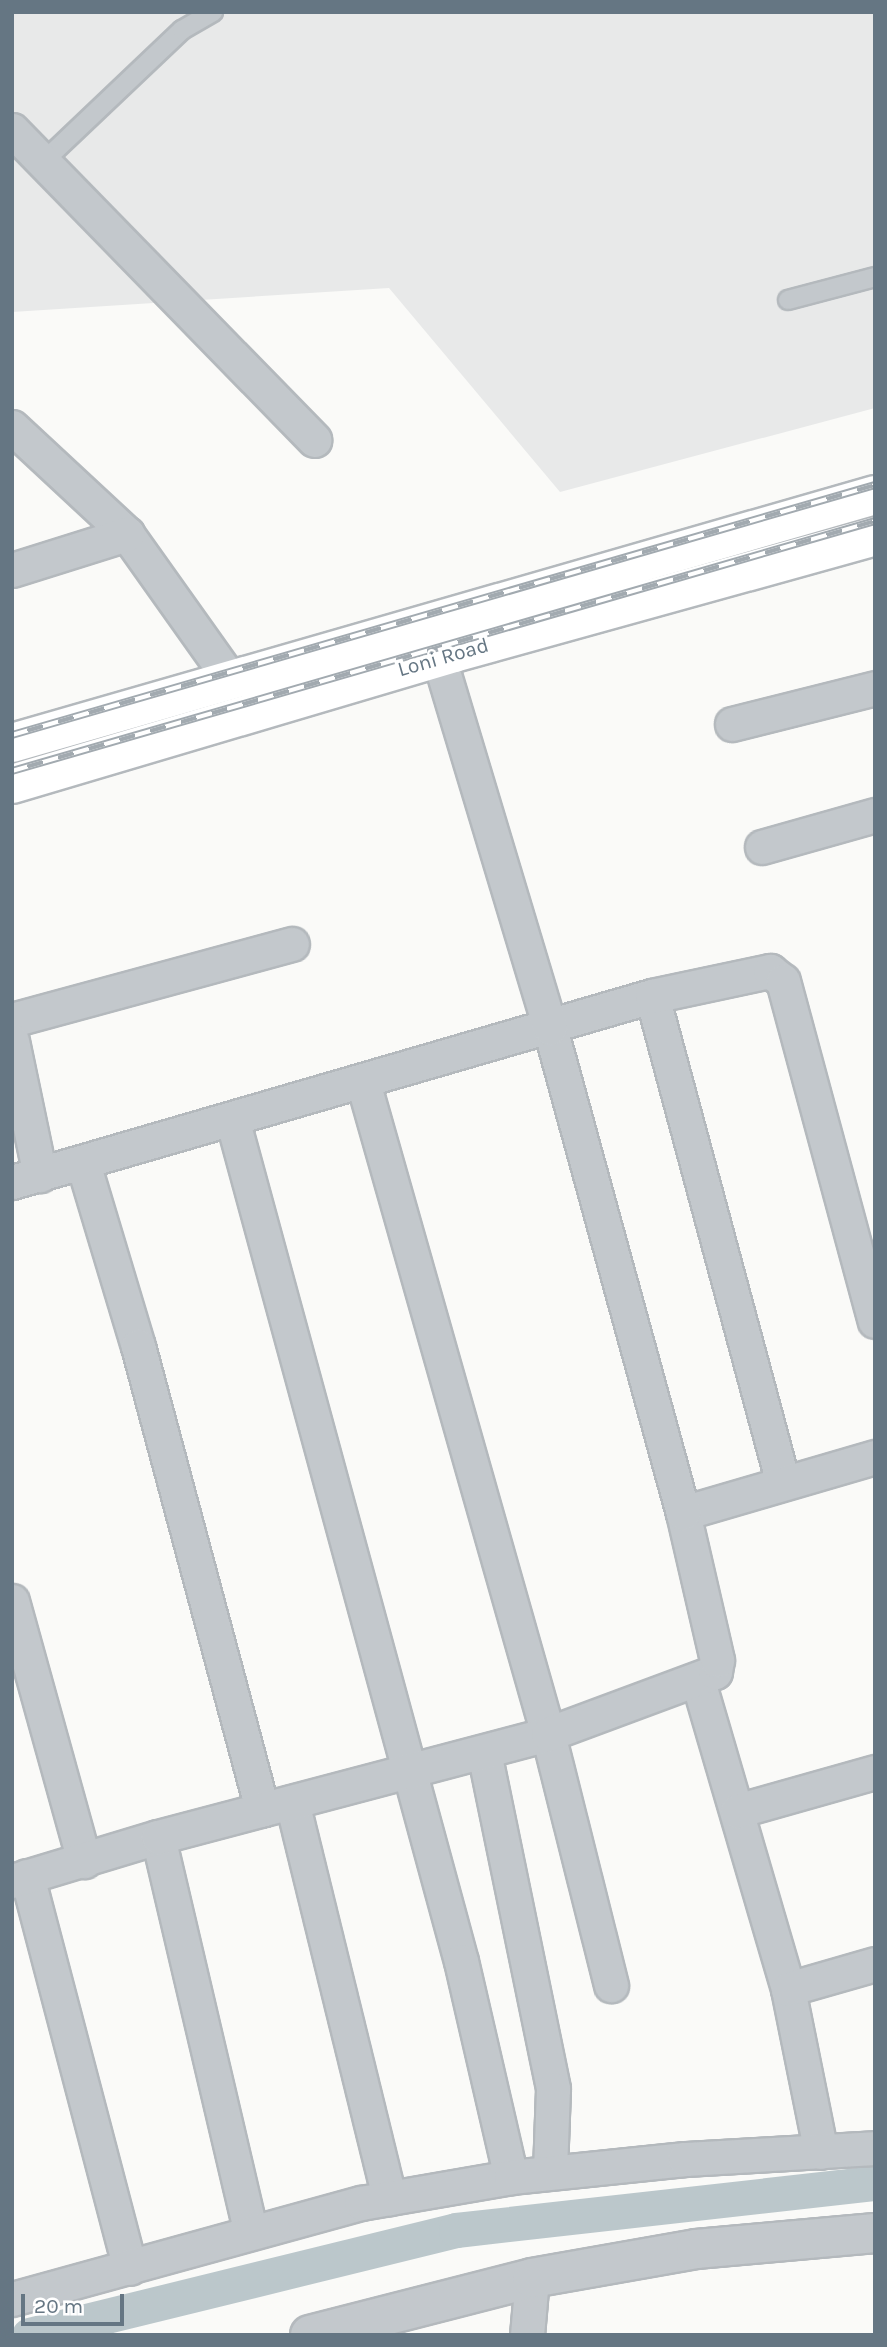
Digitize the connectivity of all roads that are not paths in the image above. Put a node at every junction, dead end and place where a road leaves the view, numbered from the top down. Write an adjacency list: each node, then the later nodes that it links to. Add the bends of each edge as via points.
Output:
1 (213, 12): 3 (lane, via 182,30)
2 (12, 130): 3 (street)
3 (45, 160): 7 (street)
4 (875, 277): 5 (lane)
5 (788, 300)
6 (12, 427): 9 (street)
7 (315, 440)
8 (875, 495): 13 (highway, Loni Road)
9 (127, 534): 11 (street); 13 (street)
10 (875, 536): 12 (highway, Loni Road)
11 (12, 570)
12 (439, 657): 17 (highway, Loni Road); 23 (street)
13 (230, 678): 16 (highway, Loni Road)
14 (875, 688): 15 (street)
15 (732, 724)
16 (12, 743)
17 (12, 784)
18 (875, 815): 19 (street)
19 (762, 847)
20 (292, 944): 22 (street)
21 (652, 996): 23 (street); 29 (street, via 751,972 779,974); 31 (street)
22 (12, 1020)
23 (550, 1028): 25 (street); 32 (street)
24 (12, 1041): 28 (street)
25 (363, 1082): 26 (street); 35 (street)
26 (233, 1122): 27 (street); 38 (street)
27 (83, 1163): 28 (street); 39 (street)
28 (26, 1179)
29 (875, 1321)
30 (875, 1457): 31 (street)
31 (783, 1483): 32 (street)
32 (684, 1513): 34 (street, via 717,1660 715,1672)
33 (12, 1601): 42 (street)
34 (698, 1681): 35 (street); 40 (street)
35 (548, 1734): 36 (street); 45 (street)
36 (484, 1752): 38 (street); 49 (street, via 553,2089)
37 (875, 1772): 40 (street)
38 (411, 1774): 39 (street); 50 (street)
39 (277, 1806): 41 (street); 51 (street)
40 (737, 1811): 46 (street)
41 (158, 1837): 42 (street); 52 (street)
42 (84, 1861): 43 (street)
43 (20, 1879): 54 (street)
44 (875, 1964): 46 (street)
45 (611, 1985)
46 (788, 1989): 48 (street)
47 (875, 2148): 48 (street)
48 (821, 2152): 49 (street)
49 (551, 2171): 50 (street)
50 (511, 2176): 51 (street)
51 (389, 2198): 52 (street)
52 (251, 2232): 54 (street)
53 (875, 2233): 55 (street, via 696,2249)
54 (130, 2268): 56 (street)
55 (531, 2278): 57 (street); 58 (street)
56 (12, 2299)
57 (310, 2335)
58 (527, 2335)

